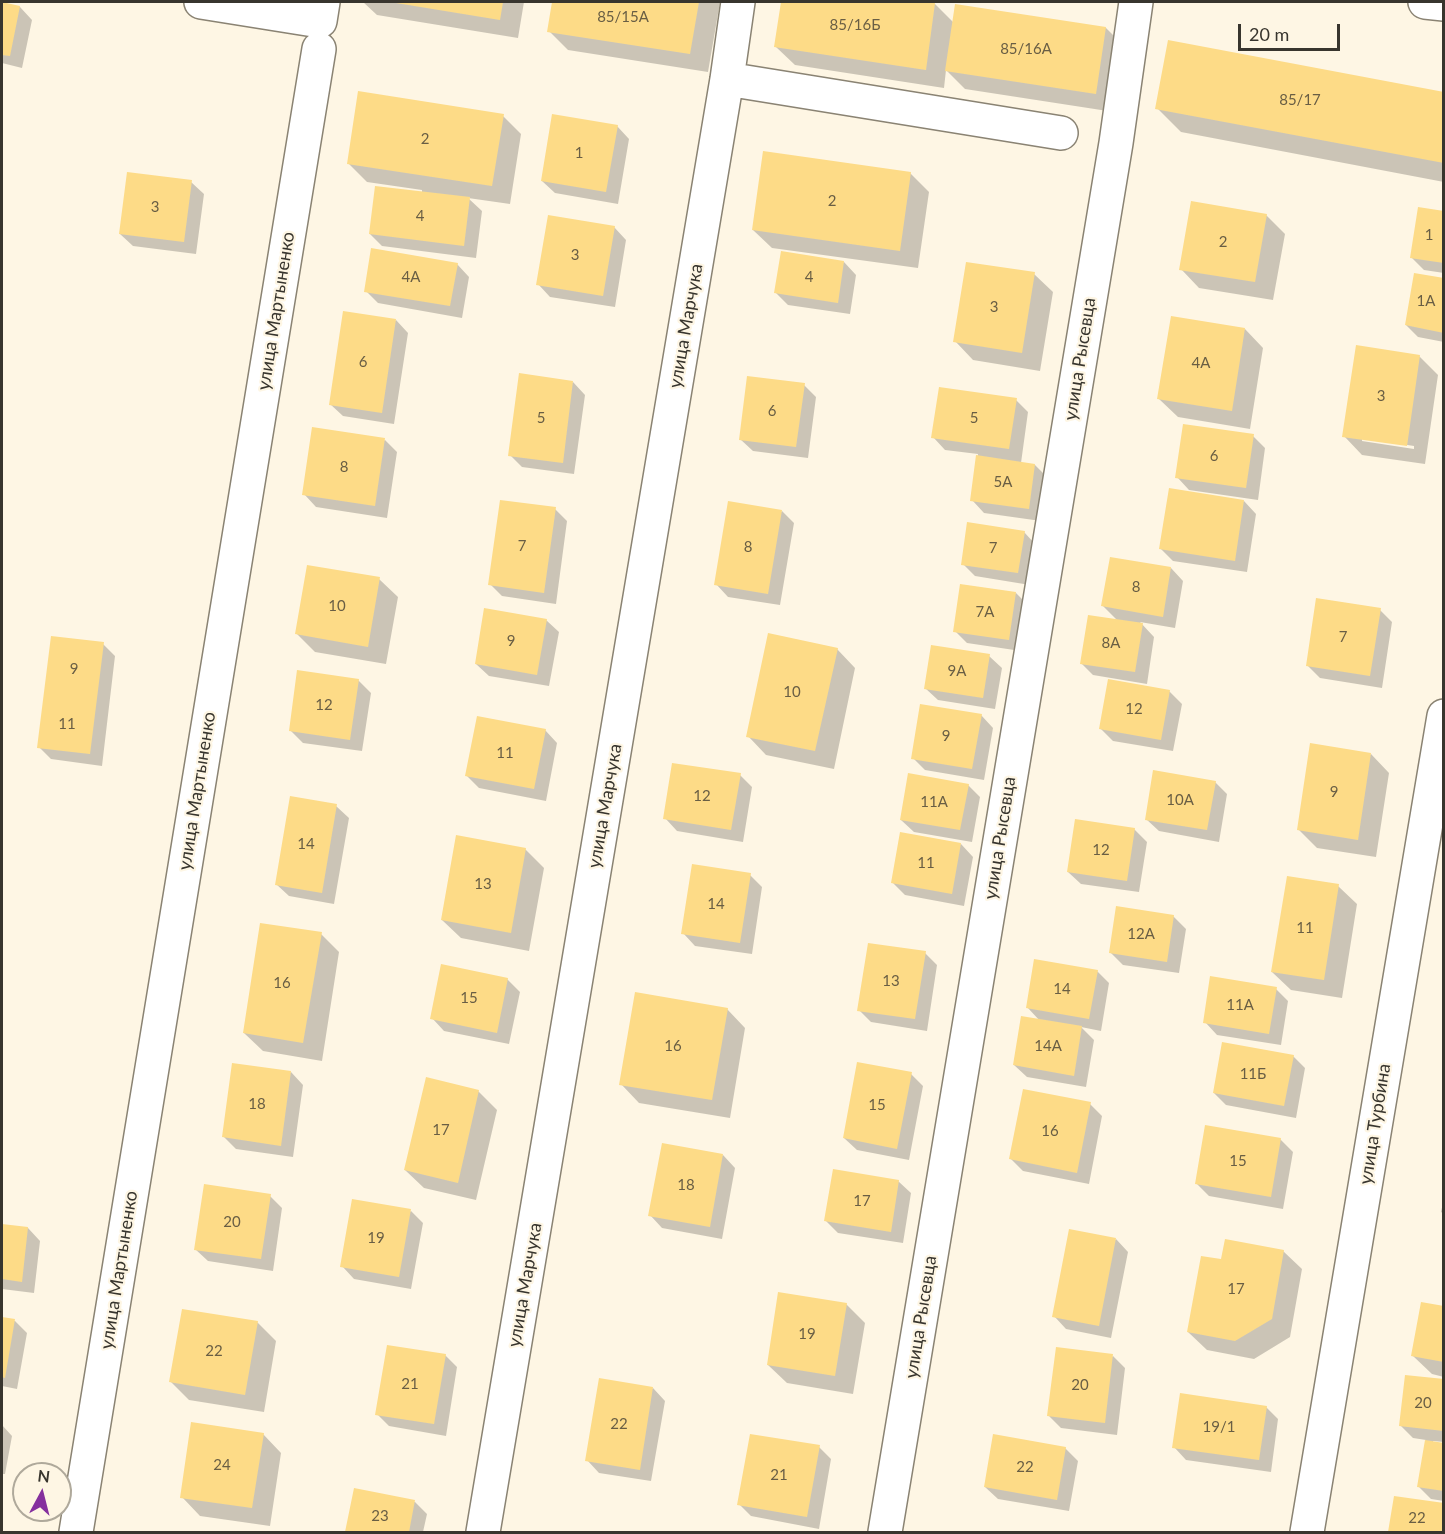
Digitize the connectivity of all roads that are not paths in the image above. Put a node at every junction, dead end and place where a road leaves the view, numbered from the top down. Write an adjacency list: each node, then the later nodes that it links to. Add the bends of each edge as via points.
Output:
1 (201, 2): 2 (street, via 320,21)
2 (323, 2)
3 (738, 2): 8 (street, улица Марчука)
4 (1136, 2): 13 (street, улица Рысевца, via 1116,143)
5 (1425, 2): 6 (street)
6 (1443, 4)
7 (319, 49): 11 (street, улица Мартыненко)
8 (727, 79): 9 (street); 12 (street, улица Марчука)
9 (1061, 133)
10 (1443, 716): 14 (street, улица Турбина)
11 (76, 1533)
12 (483, 1533)
13 (885, 1533)
14 (1307, 1533)

